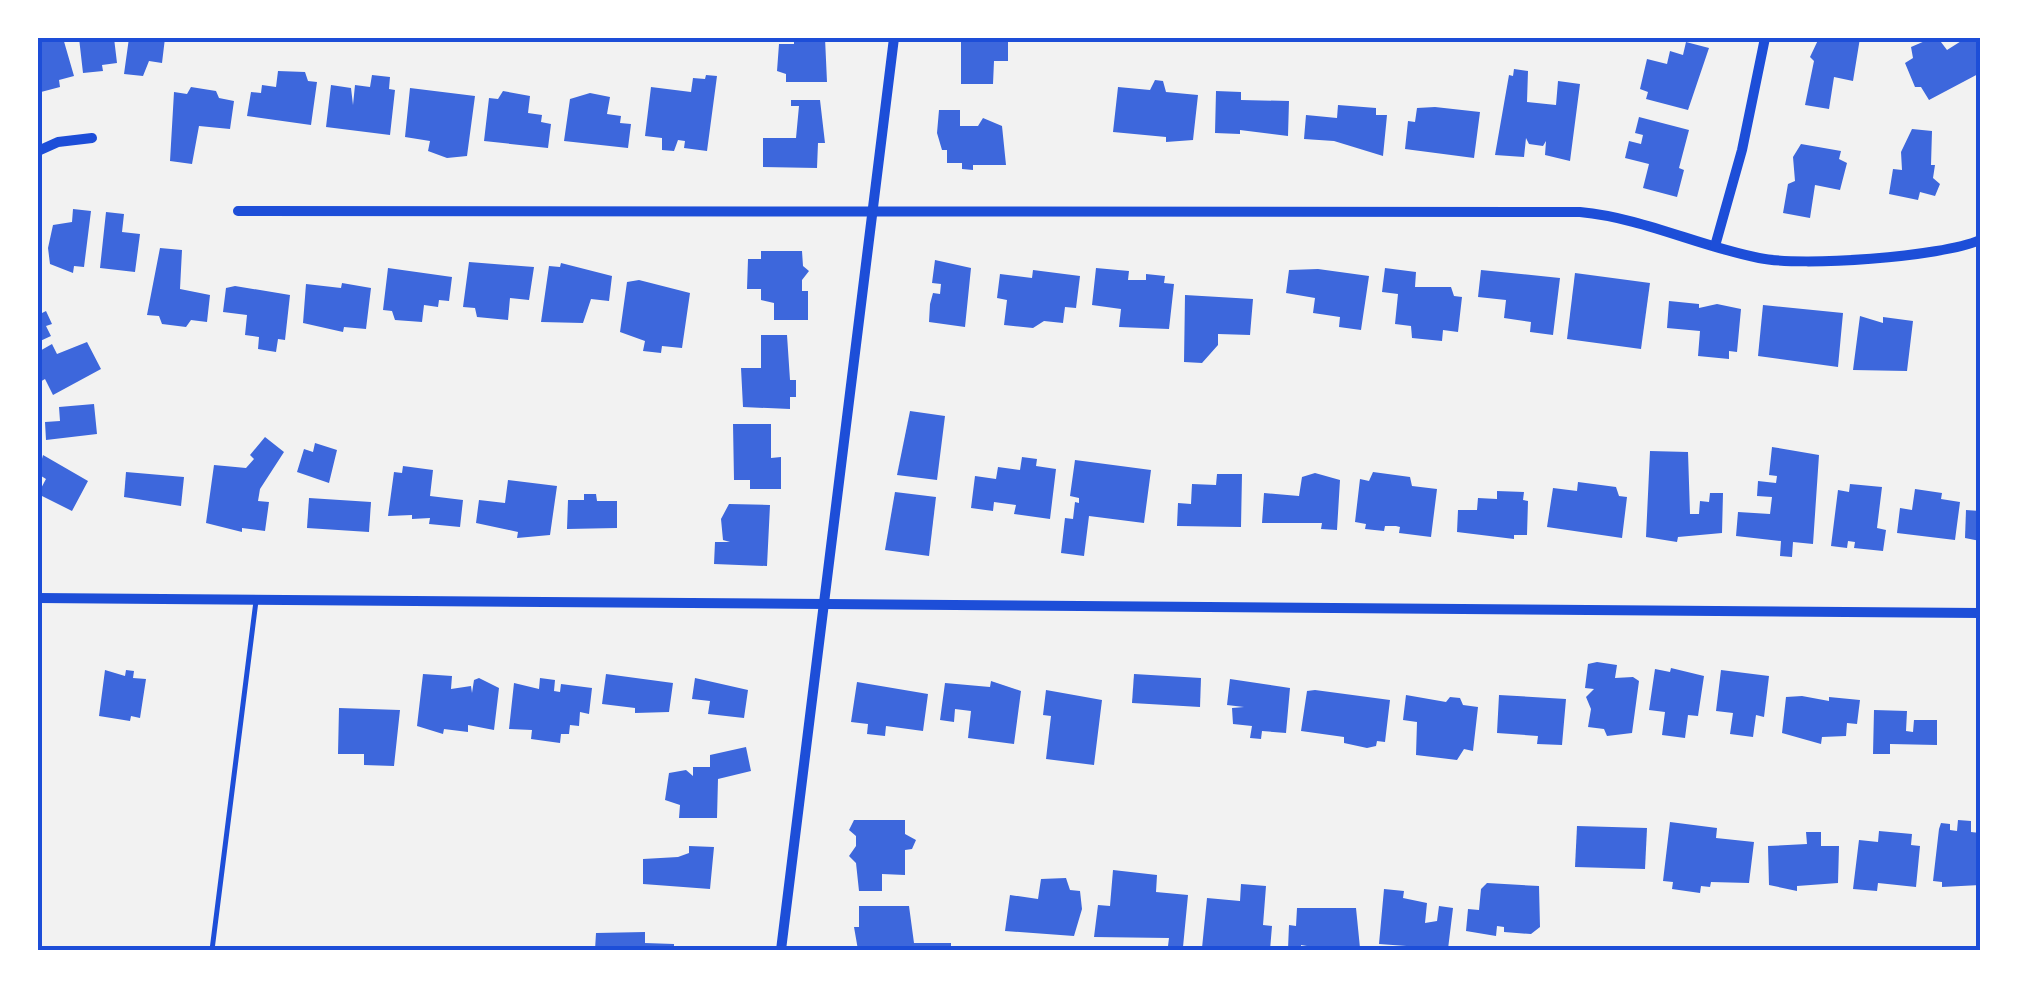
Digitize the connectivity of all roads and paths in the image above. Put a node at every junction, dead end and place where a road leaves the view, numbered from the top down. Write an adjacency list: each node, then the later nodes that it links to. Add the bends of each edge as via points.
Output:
1 (894, 38): 6 (street)
2 (1765, 38): 8 (street)
3 (92, 138): 4 (street)
4 (38, 151)
5 (238, 210): 6 (street)
6 (873, 211): 8 (street, via 1580,212); 11 (street)
7 (1980, 240): 8 (street, via 1953,252 1790,263)
8 (1715, 246)
9 (38, 598): 10 (street)
10 (256, 601): 11 (street); 13 (lane)
11 (824, 604): 12 (street); 14 (street)
12 (1980, 613)
13 (212, 950)
14 (781, 950)
15 (1582, 950): 16 (lane)
16 (1956, 950)

